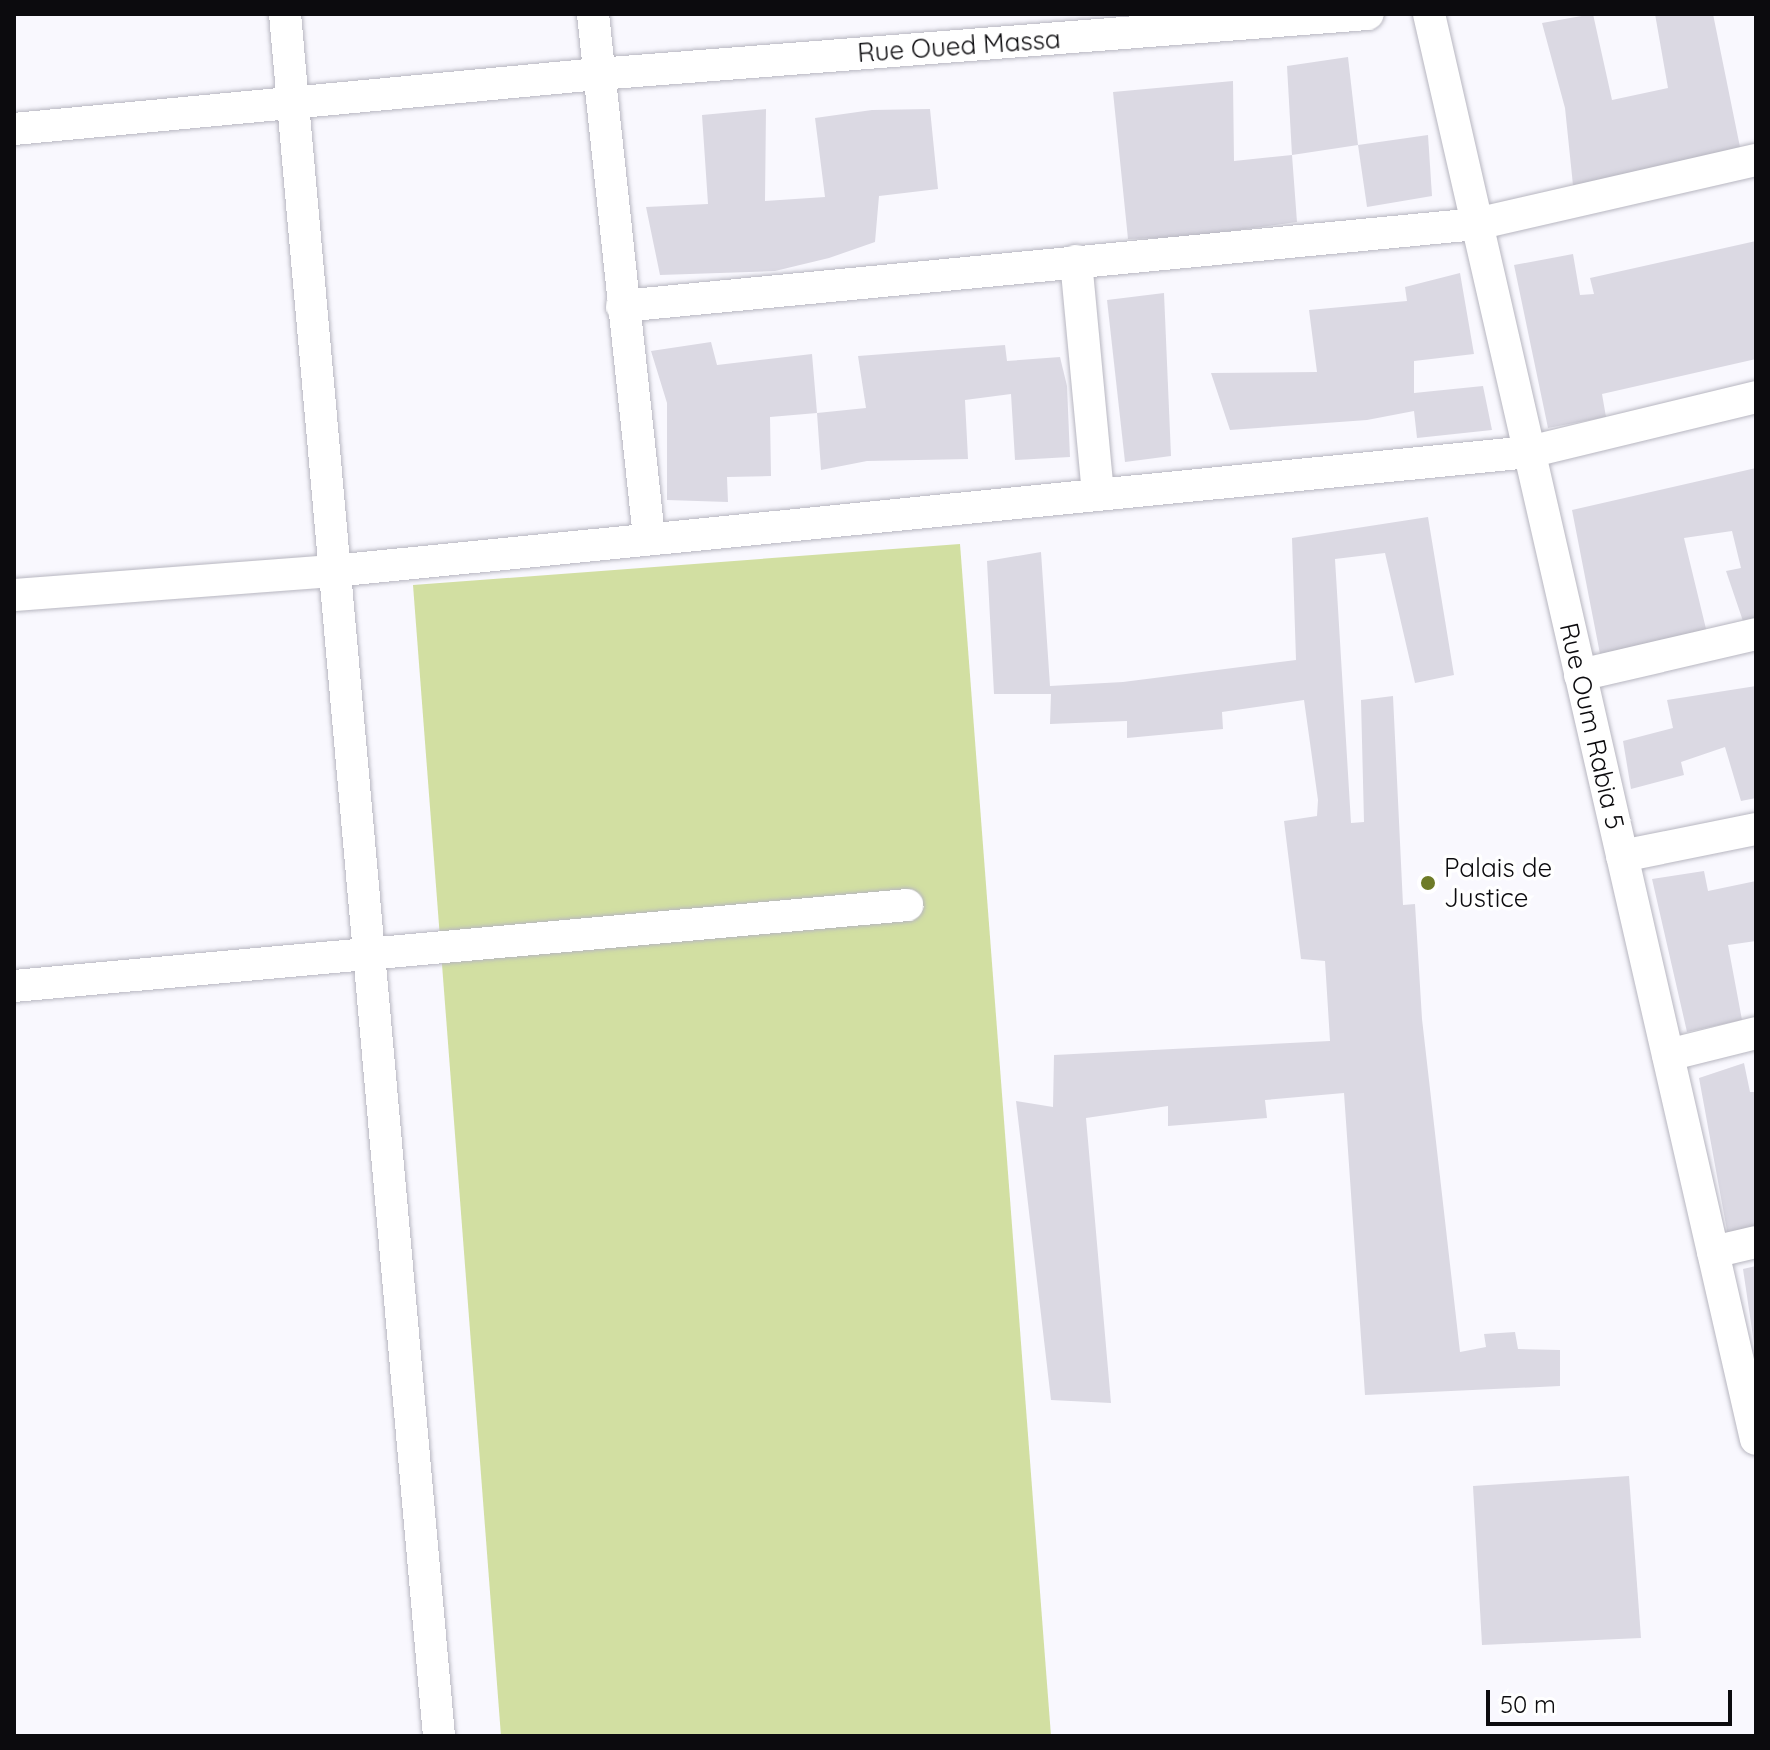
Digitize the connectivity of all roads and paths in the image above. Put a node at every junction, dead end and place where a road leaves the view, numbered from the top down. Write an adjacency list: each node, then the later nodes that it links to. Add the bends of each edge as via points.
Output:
1 (285, 14): 6 (street)
2 (593, 14): 5 (street)
3 (1368, 14): 5 (street, Rue Oued Massa)
4 (1429, 14): 9 (street, Rue Oum Rabia 5)
5 (598, 74): 6 (street, Rue Oued Massa); 11 (street)
6 (295, 104): 7 (street, Rue Oued Massa); 16 (street)
7 (14, 129)
8 (1756, 160): 9 (street)
9 (1476, 224): 10 (street); 13 (street, Rue Oum Rabia 5)
10 (1076, 261): 11 (street); 14 (street)
11 (622, 306): 15 (street)
12 (1756, 397): 13 (street)
13 (1529, 452): 14 (street); 19 (street, Rue Oum Rabia 5)
14 (1098, 494): 15 (street)
15 (649, 537): 16 (street)
16 (333, 571): 17 (street); 23 (street)
17 (14, 595)
18 (1756, 634): 19 (street)
19 (1580, 675): 21 (street, Rue Oum Rabia 5)
20 (1756, 829): 21 (street)
21 (1622, 856): 26 (street, Rue Oum Rabia 5)
22 (907, 905): 23 (street)
23 (366, 952): 24 (street); 30 (street)
24 (14, 986)
25 (1756, 1033): 26 (street)
26 (1668, 1055): 28 (street, Rue Oum Rabia 5)
27 (1756, 1242): 28 (street)
28 (1713, 1252): 29 (street, Rue Oum Rabia 5)
29 (1756, 1439)
30 (439, 1736)

